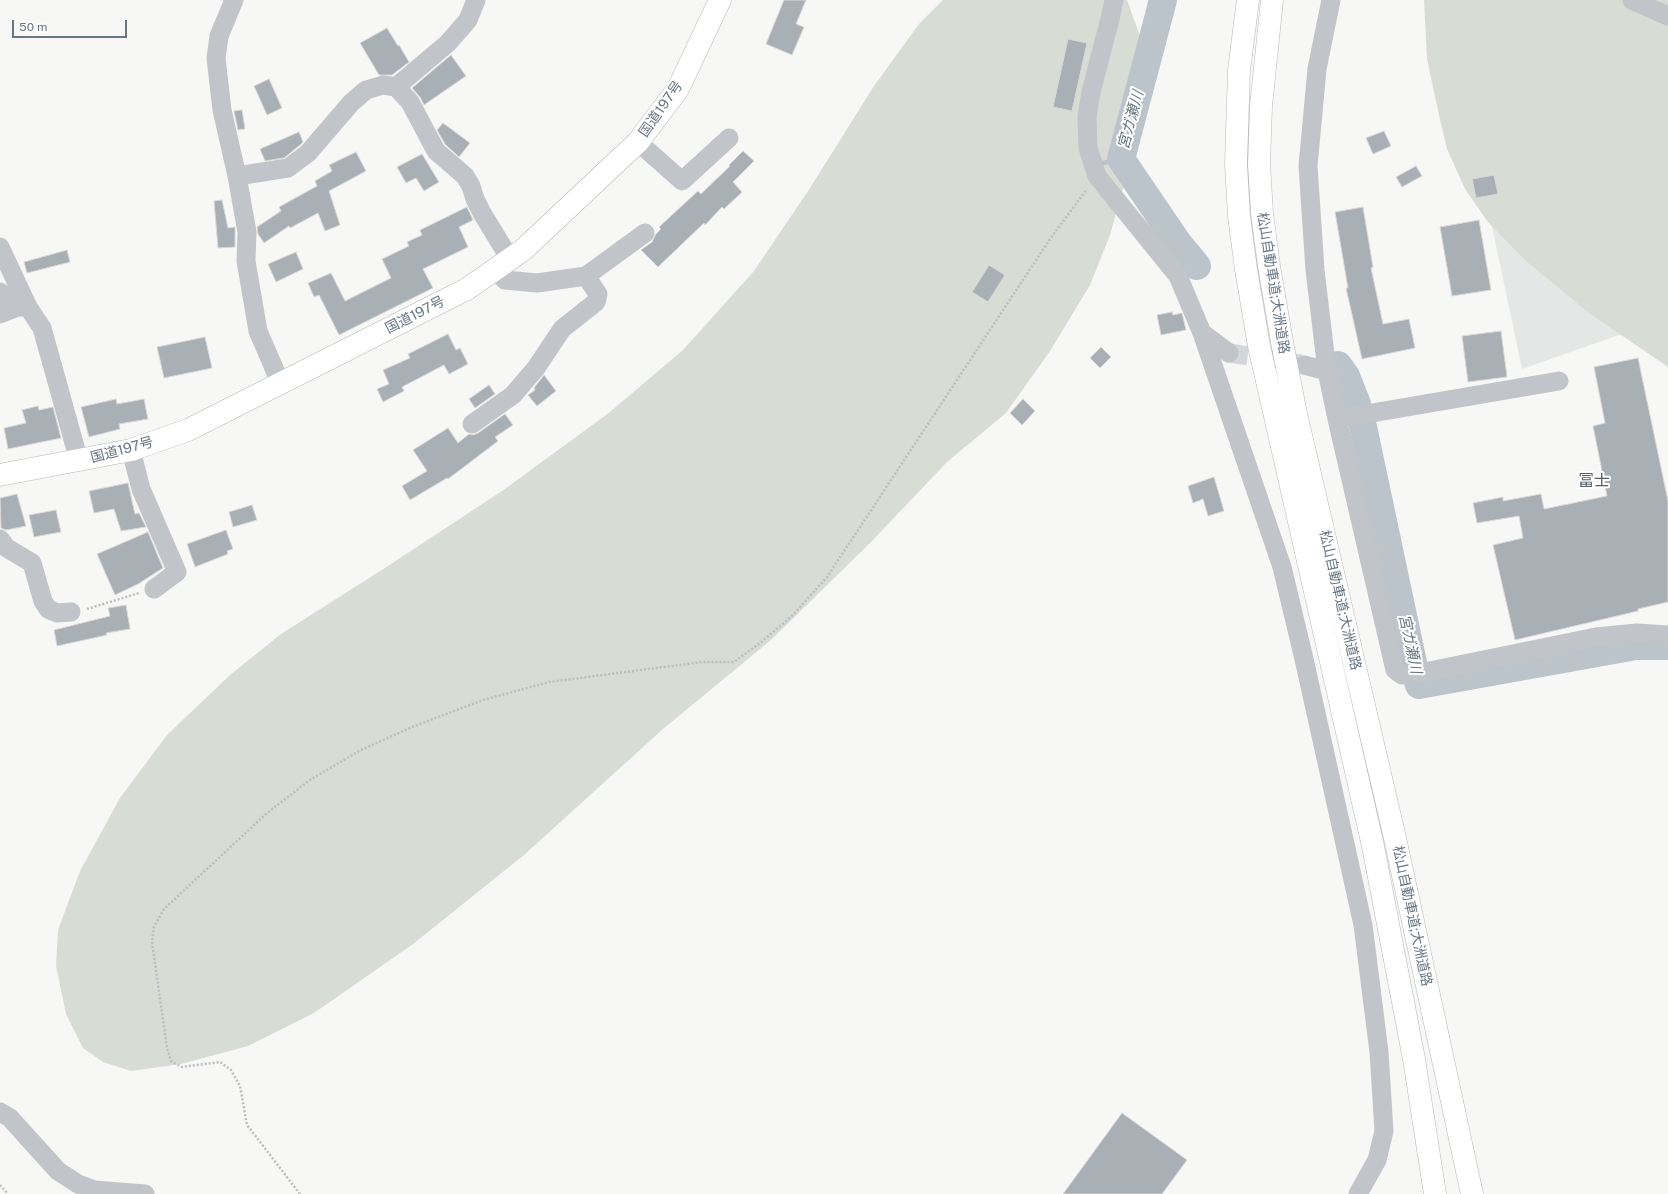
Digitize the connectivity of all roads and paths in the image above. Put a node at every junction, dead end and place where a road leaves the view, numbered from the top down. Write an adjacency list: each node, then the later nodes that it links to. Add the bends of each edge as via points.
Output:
1 (234, 0): 15 (street, via 219,36 216,58 222,110)
2 (476, 0): 12 (street, via 468,20 448,43)
3 (720, 0): 14 (highway, 国道197号, via 678,89)
4 (1114, 0): 16 (street, via 1087,117 1088,148)
5 (1248, 0): 45 (highway, 松山自動車道;大洲道路, via 1239,70 1236,164 1246,269 1259,346 1373,846 1414,1059)
6 (1272, 0): 11 (highway, 松山自動車道;大洲道路)
7 (1282, 0): 11 (highway)
8 (1331, 0): 27 (street, via 1317,69 1308,166 1315,270)
9 (1632, 0): 10 (street)
10 (1668, 16)
11 (1264, 70): 46 (highway, 松山自動車道;大洲道路, via 1259,164 1262,213 1282,342 1296,414 1395,838)
12 (396, 87): 15 (street, via 383,84 366,90 308,153 288,168); 19 (street, via 410,102 436,150 465,176 472,186)
13 (729, 138): 14 (street, via 682,181)
14 (638, 142): 19 (highway, 国道197号, via 523,250)
15 (237, 176): 29 (street, via 247,232 246,261 258,331)
16 (1097, 176): 24 (street, via 1178,276); 43 (path, via 1050,238 827,577 792,616 760,643 734,662 702,662 549,682 483,700 412,727 359,751 310,780 266,814 164,909 154,927 152,942 171,1061 182,1067 220,1062 231,1070 240,1086 247,1125)
17 (644, 234): 20 (street)
18 (0, 247): 22 (street)
19 (502, 264): 20 (street, via 505,280 537,283); 29 (highway, 国道197号, via 467,288)
20 (586, 276): 31 (street, via 598,294 596,302 562,329 536,368 513,395)
21 (0, 292): 22 (street)
22 (23, 307): 23 (street); 33 (street, via 42,328)
23 (0, 314)
24 (1202, 333): 25 (street); 44 (street, via 1282,567 1363,925 1379,1052 1384,1131 1377,1160)
25 (1229, 353)
26 (1304, 365): 27 (street)
27 (1327, 371): 30 (street)
28 (1559, 381): 30 (street)
29 (280, 382): 32 (highway, 国道197号, via 188,430)
30 (1337, 420): 38 (street, via 1395,670 1402,675 1596,637)
31 (472, 424)
32 (131, 450): 33 (highway, 国道197号); 36 (street, via 141,489 177,572)
33 (79, 461): 34 (highway, 国道197号)
34 (0, 475)
35 (2, 547): 37 (street, via 32,563 43,601 48,609 57,613)
36 (154, 589): 37 (path)
37 (70, 612)
38 (1668, 635)
39 (0, 1112): 42 (street, via 10,1118 58,1171 78,1184 94,1190)
40 (0, 1185): 41 (path)
41 (8, 1194)
42 (145, 1194)
43 (300, 1194)
44 (1358, 1194)
45 (1435, 1194)
46 (1472, 1194)

